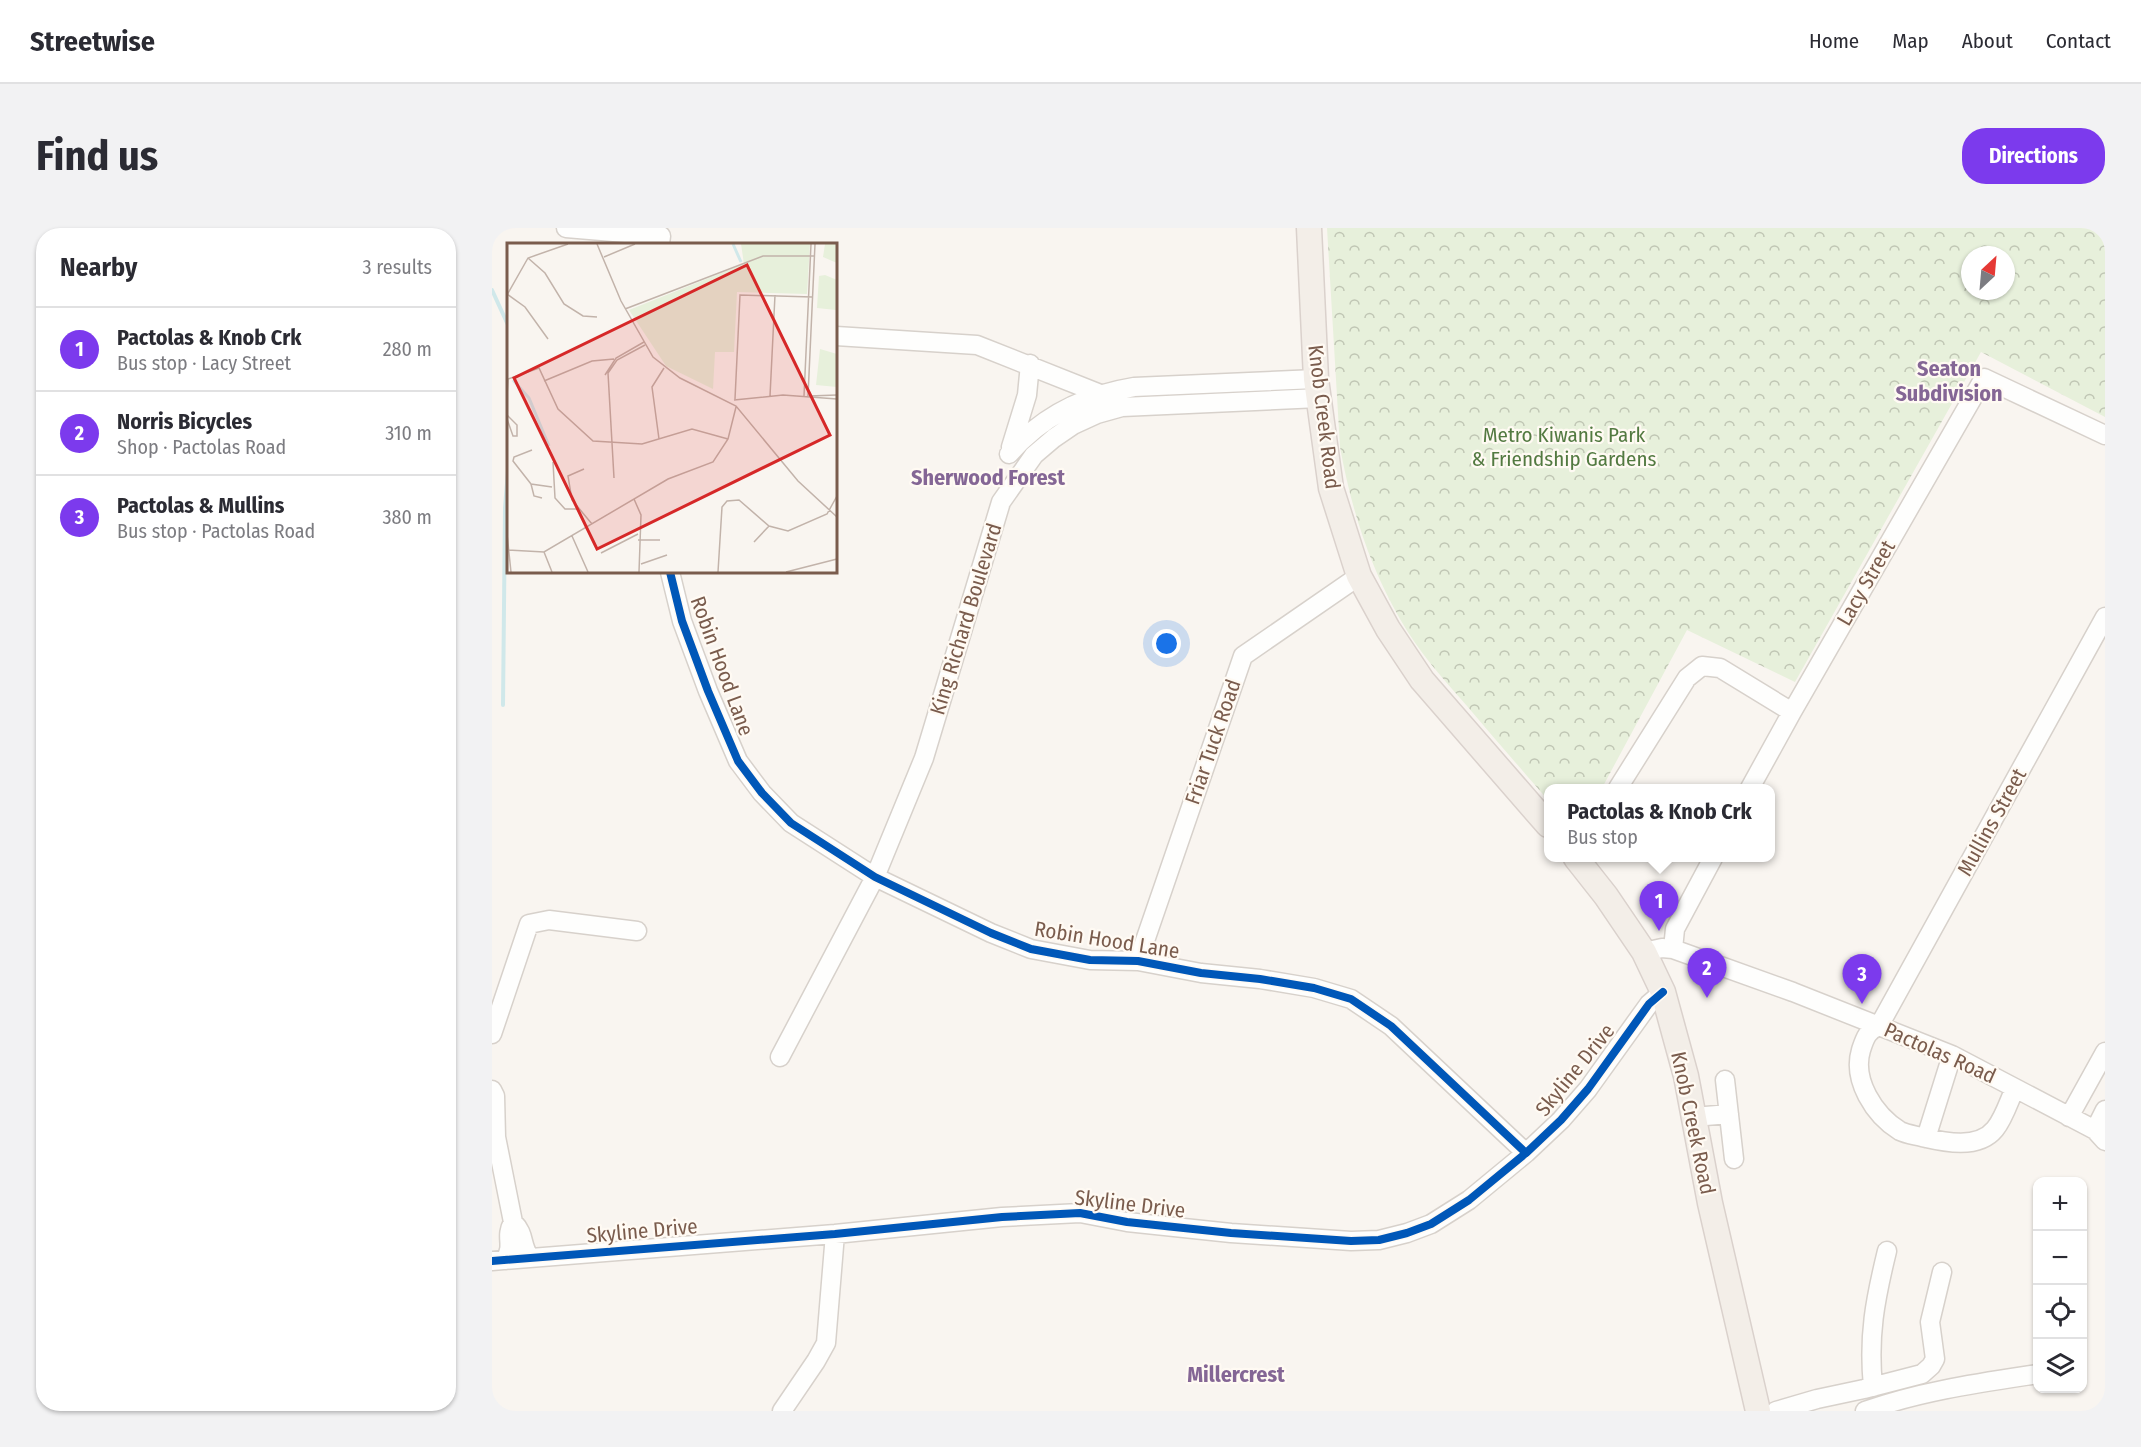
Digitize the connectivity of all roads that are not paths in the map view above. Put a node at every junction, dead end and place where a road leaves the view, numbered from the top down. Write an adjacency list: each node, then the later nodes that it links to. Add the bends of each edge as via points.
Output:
1 (566, 228): 3 (street, via 661,236)
2 (1309, 228): 6 (main road, Knob Creek Road)
3 (660, 243)
4 (837, 336): 5 (street, via 977,345)
5 (1030, 364): 7 (street); 8 (street)
6 (1317, 388): 8 (street, King Richard Boulevard); 15 (main road, Knob Creek Road, via 1331,488)
7 (1026, 395): 9 (street); 12 (street)
8 (1114, 397): 9 (street, King Richard Boulevard, via 1077,403); 11 (street, King Richard Boulevard)
9 (1042, 422): 11 (street); 12 (street, King Richard Boulevard)
10 (2105, 435): 17 (street, Lacy Street, via 1984,378)
11 (1054, 438): 13 (street, King Richard Boulevard, via 1034,455)
12 (1009, 454): 13 (street)
13 (1001, 502): 23 (street, King Richard Boulevard, via 924,758)
14 (670, 573): 23 (street, Robin Hood Lane, via 682,621 738,761 790,823)
15 (1359, 576): 20 (main road, Knob Creek Road, via 1422,680); 27 (street, Friar Tuck Road, via 1243,656)
16 (2105, 617): 29 (street, Mullins Street)
17 (1792, 712): 18 (street, via 1720,668 1702,666 1688,678); 19 (street, Lacy Street)
18 (1621, 784)
19 (1753, 784)
20 (1544, 820)
21 (1579, 862): 26 (main road, Knob Creek Road)
22 (1711, 862): 25 (street, via 1675,929)
23 (875, 877): 27 (street, Robin Hood Lane, via 1031,949 1090,960); 33 (street, King Richard Boulevard)
24 (637, 931): 30 (street, via 549,920 530,924)
25 (1672, 949): 26 (street, Pactolas Road); 29 (street, Pactolas Road)
26 (1644, 952): 28 (main road, Knob Creek Road)
27 (1138, 961): 44 (street, Robin Hood Lane, via 1314,988 1351,999 1391,1026)
28 (1663, 992): 39 (main road, Knob Creek Road); 44 (street, Skyline Drive, via 1649,1004 1588,1089)
29 (1879, 1026): 32 (street, Pactolas Road); 43 (street, Mullins Street, via 1866,1037 1858,1061 1859,1076 1886,1121 1902,1132)
30 (492, 1034)
31 (2105, 1052): 40 (street)
32 (1952, 1055): 35 (street, Pactolas Road); 43 (street)
33 (780, 1057)
34 (1725, 1080): 38 (street)
35 (2014, 1088): 40 (street, Pactolas Road); 43 (street, Mullins Street, via 1995,1130 1988,1136 1952,1143)
36 (492, 1090): 42 (street)
37 (2105, 1110): 41 (street)
38 (1729, 1114): 39 (street); 45 (street)
39 (1694, 1117): 55 (main road, Knob Creek Road)
40 (2069, 1117): 41 (street, Pactolas Road)
41 (2102, 1133)
42 (494, 1136): 46 (street)
43 (1926, 1138)
44 (1526, 1153): 47 (street, Skyline Drive, via 1470,1200 1431,1224 1379,1240 1231,1233 1080,1213)
45 (1734, 1159)
46 (513, 1222): 49 (street, via 521,1230); 50 (street, via 508,1231 511,1250)
47 (835, 1234): 49 (street, Skyline Drive); 54 (street, via 826,1342)
48 (1887, 1251): 53 (street, via 1871,1335)
49 (530, 1258): 50 (street, Skyline Drive)
50 (499, 1261)
51 (1942, 1272): 53 (street, via 1930,1322 1935,1359 1931,1366 1922,1374)
52 (2033, 1375): 57 (street, via 1901,1398)
53 (1873, 1387): 56 (street)
54 (782, 1411)
55 (1758, 1411)
56 (1776, 1411)
57 (1865, 1411)

